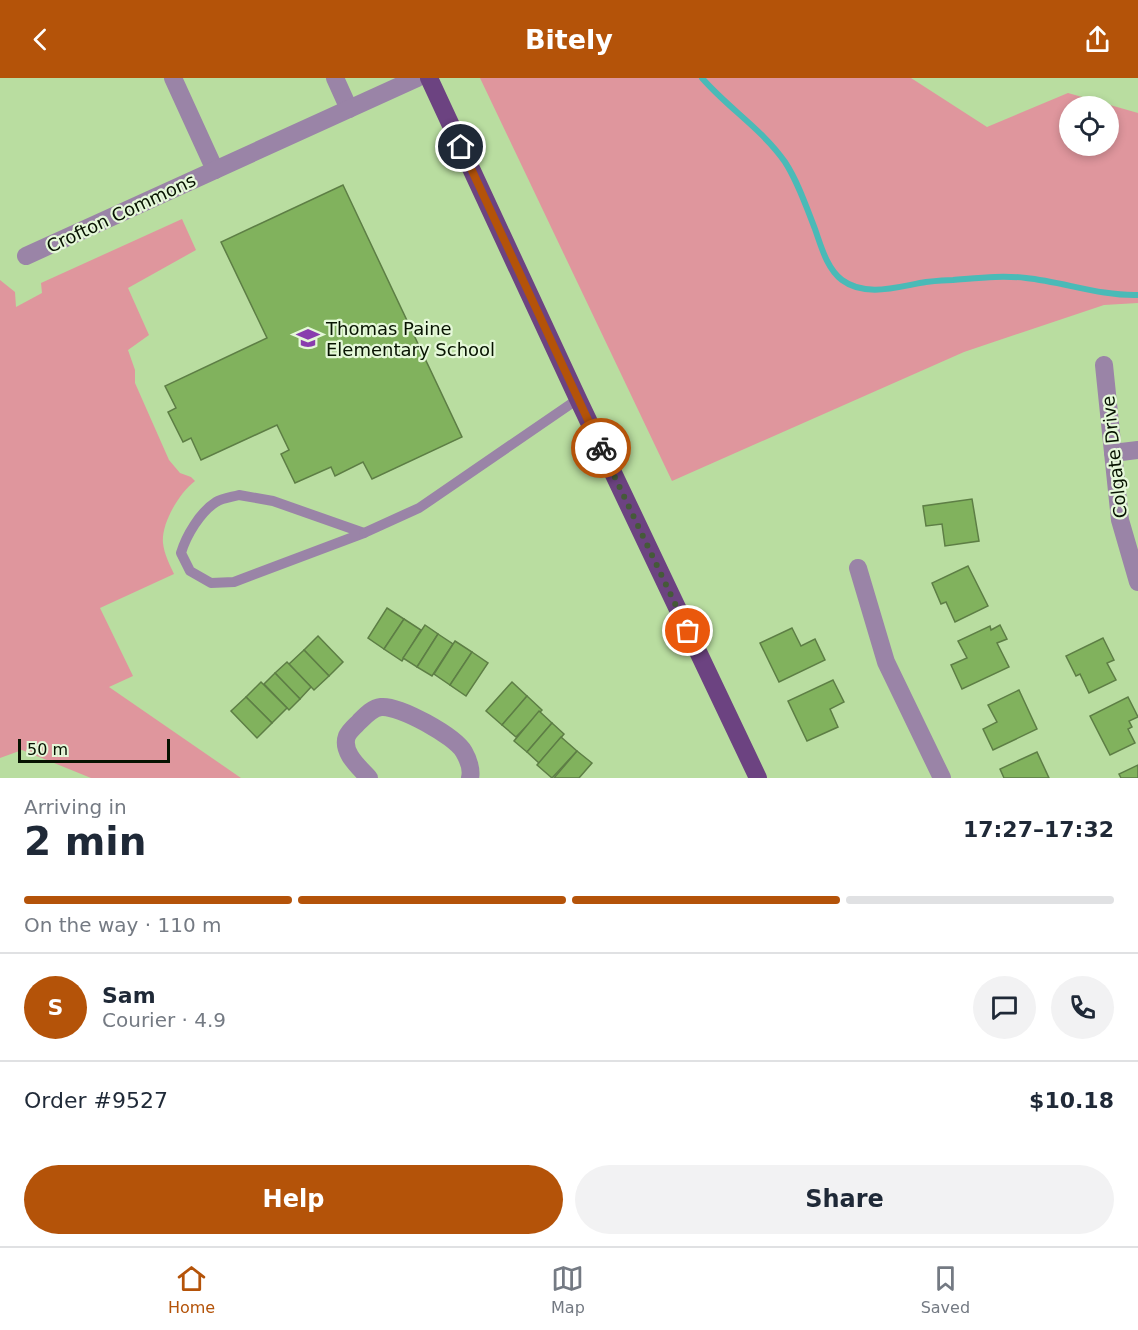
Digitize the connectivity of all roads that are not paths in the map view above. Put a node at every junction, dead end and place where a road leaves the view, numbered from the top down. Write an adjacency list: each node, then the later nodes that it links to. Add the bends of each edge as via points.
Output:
1 (173, 78): 6 (street, Crofton Commons)
2 (335, 78): 5 (street)
3 (417, 78): 5 (street, Crofton Commons)
4 (429, 78): 9 (main road)
5 (349, 109): 6 (street, Crofton Commons)
6 (215, 170): 7 (street, Crofton Commons)
7 (26, 256)
8 (1104, 365): 11 (street, Colgate Drive)
9 (578, 399): 12 (lane, via 419,508); 17 (main road)
10 (1138, 450): 11 (street)
11 (1113, 453): 14 (street, Colgate Drive, via 1120,520)
12 (364, 533): 12 (lane, via 234,582 211,582 190,571 181,553 199,518 216,502 239,495 273,501)
13 (858, 568): 18 (street, via 886,662)
14 (1138, 582)
15 (369, 778): 16 (street, via 345,746 347,734 370,711 381,707 397,708 449,736 464,751)
16 (470, 778)
17 (758, 778)
18 (942, 778)

